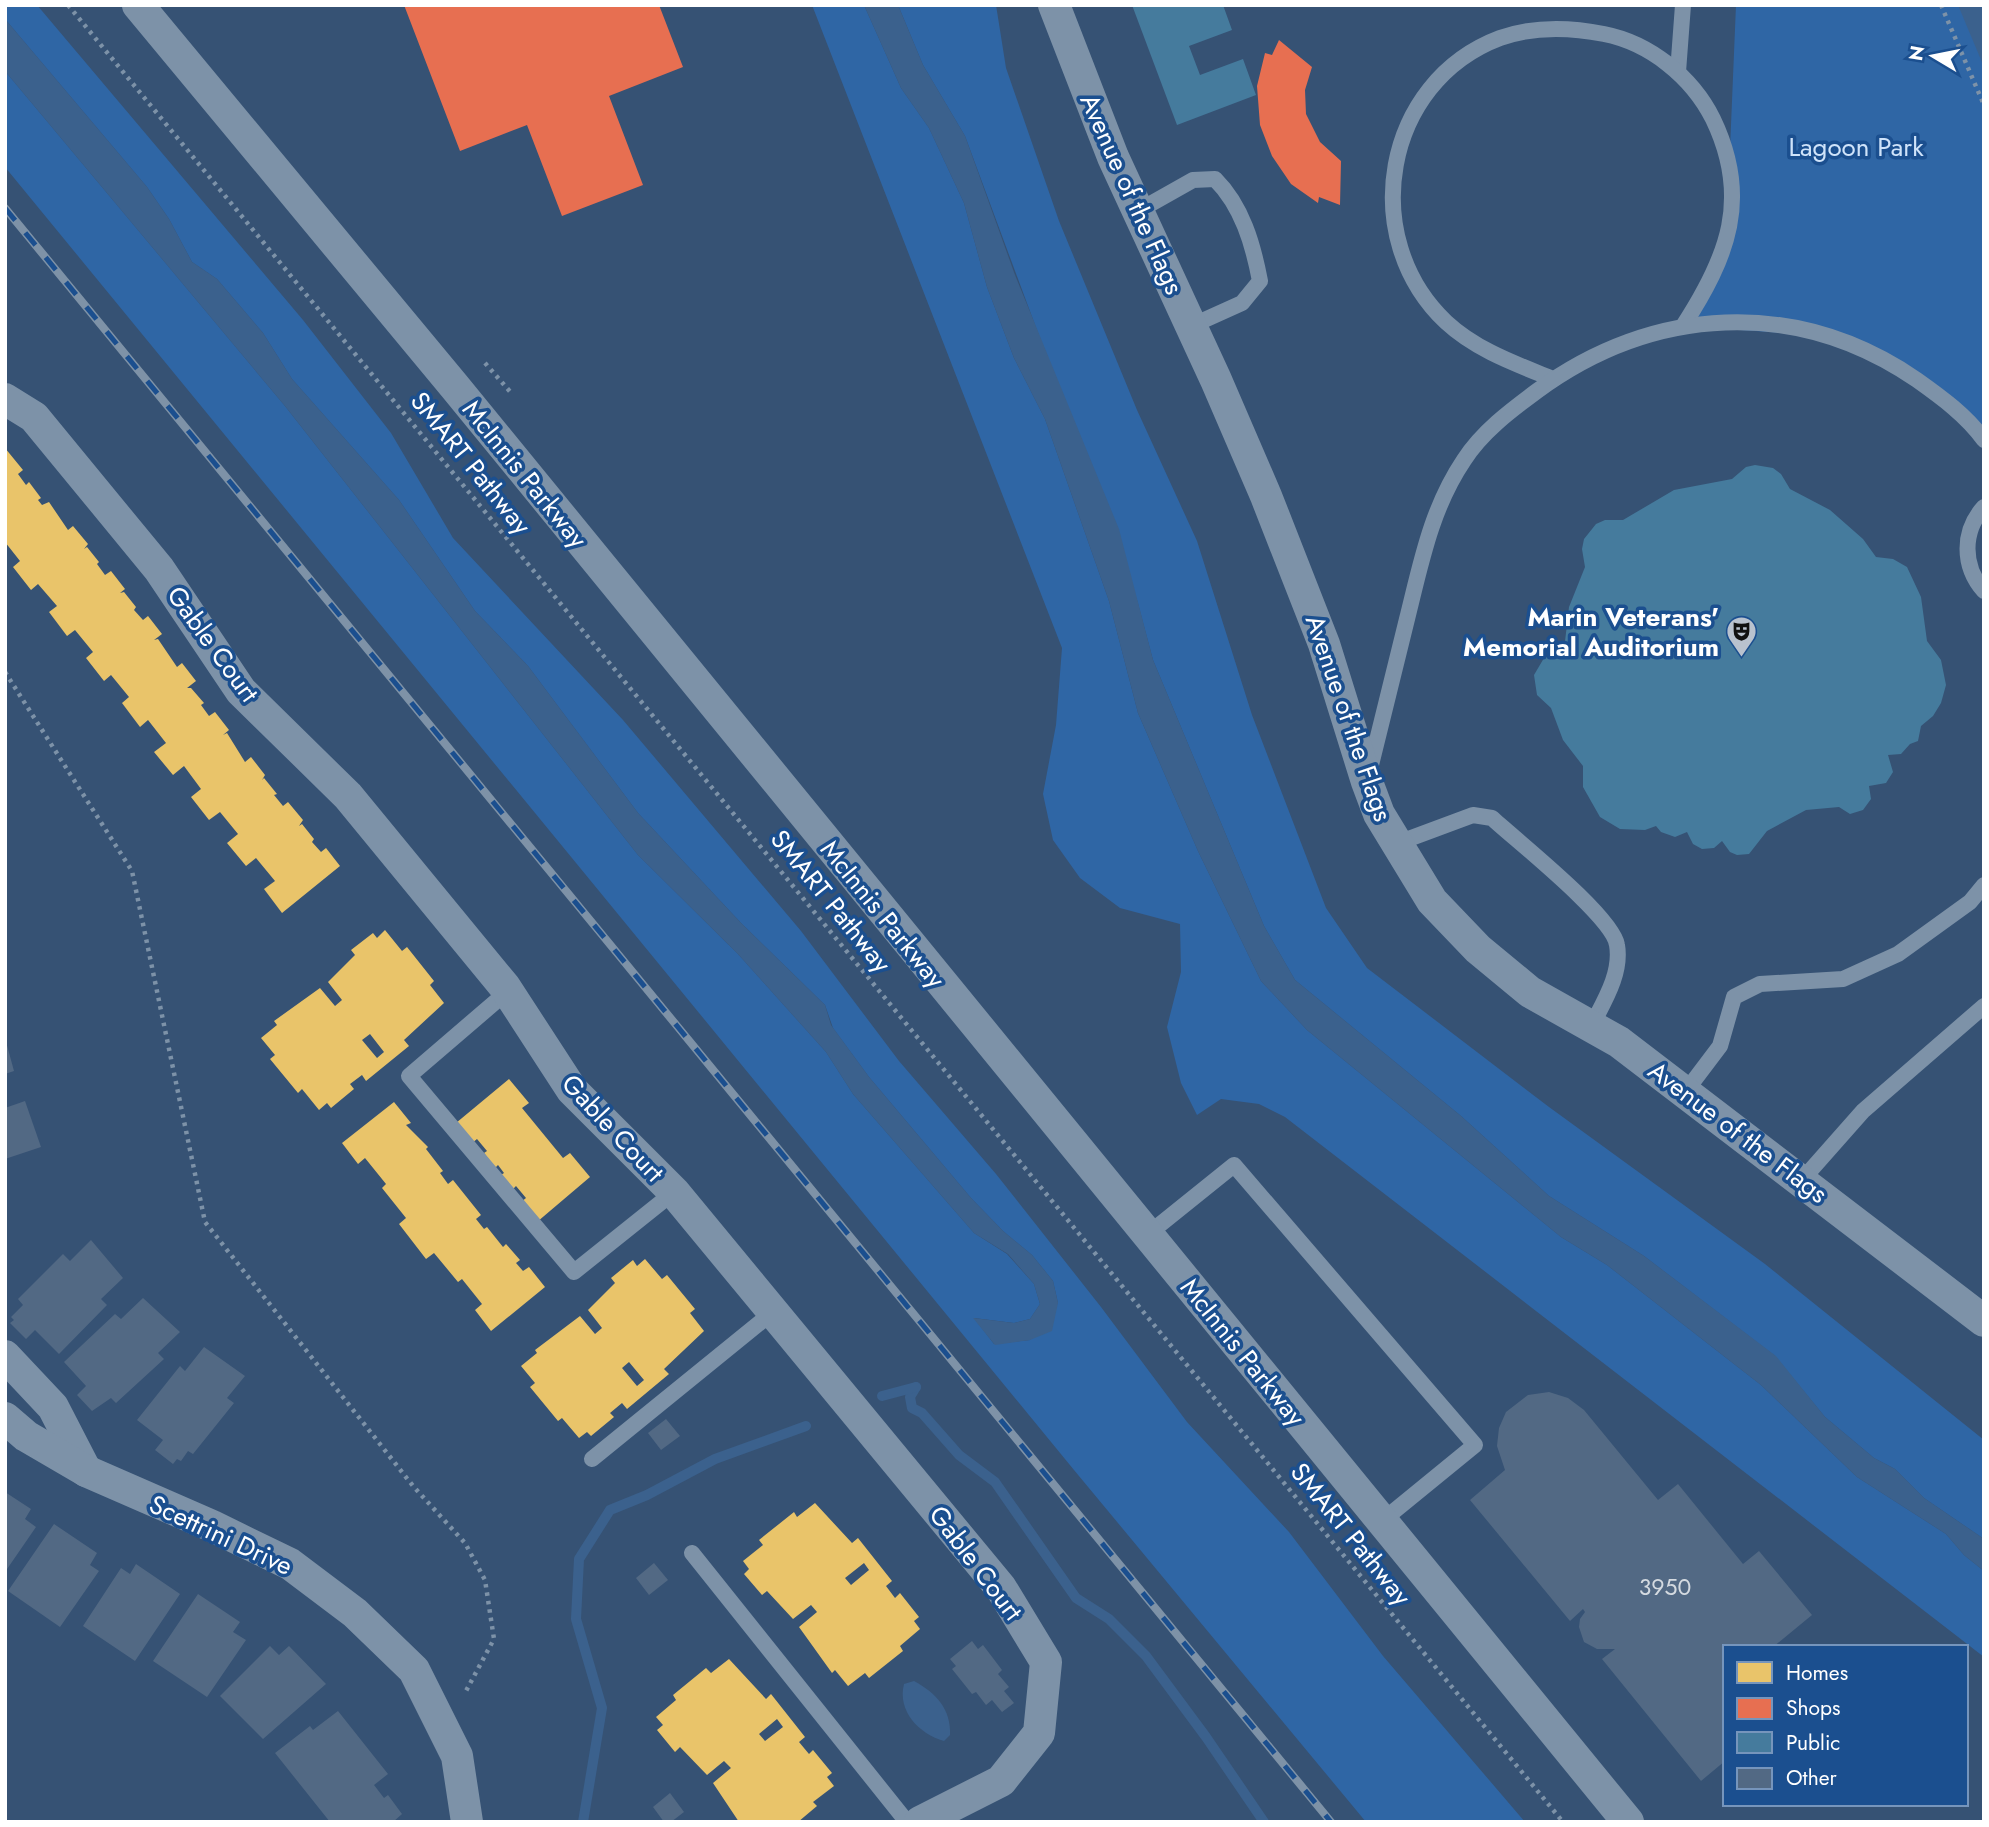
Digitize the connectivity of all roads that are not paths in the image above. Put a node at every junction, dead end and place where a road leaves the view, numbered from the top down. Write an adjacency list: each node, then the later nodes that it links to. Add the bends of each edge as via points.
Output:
1 (138, 5): 22 (street, McInnis Parkway)
2 (1054, 5): 5 (street, Avenue of the Flags, via 1090,103)
3 (1683, 5): 4 (lane)
4 (1678, 72): 7 (lane, via 1719,131 1732,185 1726,245); 8 (lane, via 1615,36 1558,28 1530,31 1500,38 1451,68 1433,86 1406,130 1397,157 1391,207 1403,257 1415,283 1446,322 1465,337)
5 (1138, 211): 6 (street, Avenue of the Flags); 6 (lane, via 1193,180 1215,179 1232,195 1255,253 1259,281 1241,303)
6 (1191, 326): 13 (street, Avenue of the Flags, via 1241,434 1324,644)
7 (1683, 326): 8 (lane, via 1619,343); 10 (lane, via 1741,321 1829,336 1897,366 1943,400)
8 (1553, 380): 13 (lane, via 1478,441 1440,503 1418,566)
9 (5, 399): 16 (street, Gable Court, via 34,417 159,569 242,691 348,796)
10 (1984, 440)
11 (1984, 507): 12 (lane, via 1972,522 1967,553 1970,569)
12 (1984, 591)
13 (1367, 782): 14 (street, Avenue of the Flags)
14 (1395, 844): 18 (street, Avenue of the Flags, via 1432,901 1478,949 1530,992); 18 (lane, via 1473,815 1492,818 1605,921 1617,943 1617,965)
15 (1984, 885): 19 (lane, via 1970,902 1898,954 1843,979 1760,984 1734,998 1720,1046)
16 (508, 991): 21 (street, Gable Court, via 572,1090); 21 (lane, via 409,1076 574,1272)
17 (1984, 1006): 20 (lane, via 1863,1111)
18 (1591, 1027): 19 (street, Avenue of the Flags)
19 (1686, 1091): 20 (street, Avenue of the Flags)
20 (1802, 1180): 24 (street, Avenue of the Flags)
21 (674, 1192): 23 (street, Gable Court)
22 (1147, 1235): 29 (street, McInnis Parkway); 29 (lane, via 1234,1165 1475,1445)
23 (773, 1312): 27 (lane); 33 (street, Gable Court, via 1001,1588 1046,1662 1039,1733 1001,1781)
24 (1984, 1321)
25 (5, 1356): 28 (street, via 52,1407)
26 (5, 1418): 28 (street, Scettrini Drive, via 26,1436)
27 (592, 1459)
28 (86, 1471): 31 (street, Scettrini Drive, via 290,1564 355,1613 414,1670 457,1756)
29 (1382, 1521): 34 (street, McInnis Parkway)
30 (692, 1553): 32 (lane)
31 (467, 1822)
32 (907, 1822)
33 (920, 1822)
34 (1628, 1822)

